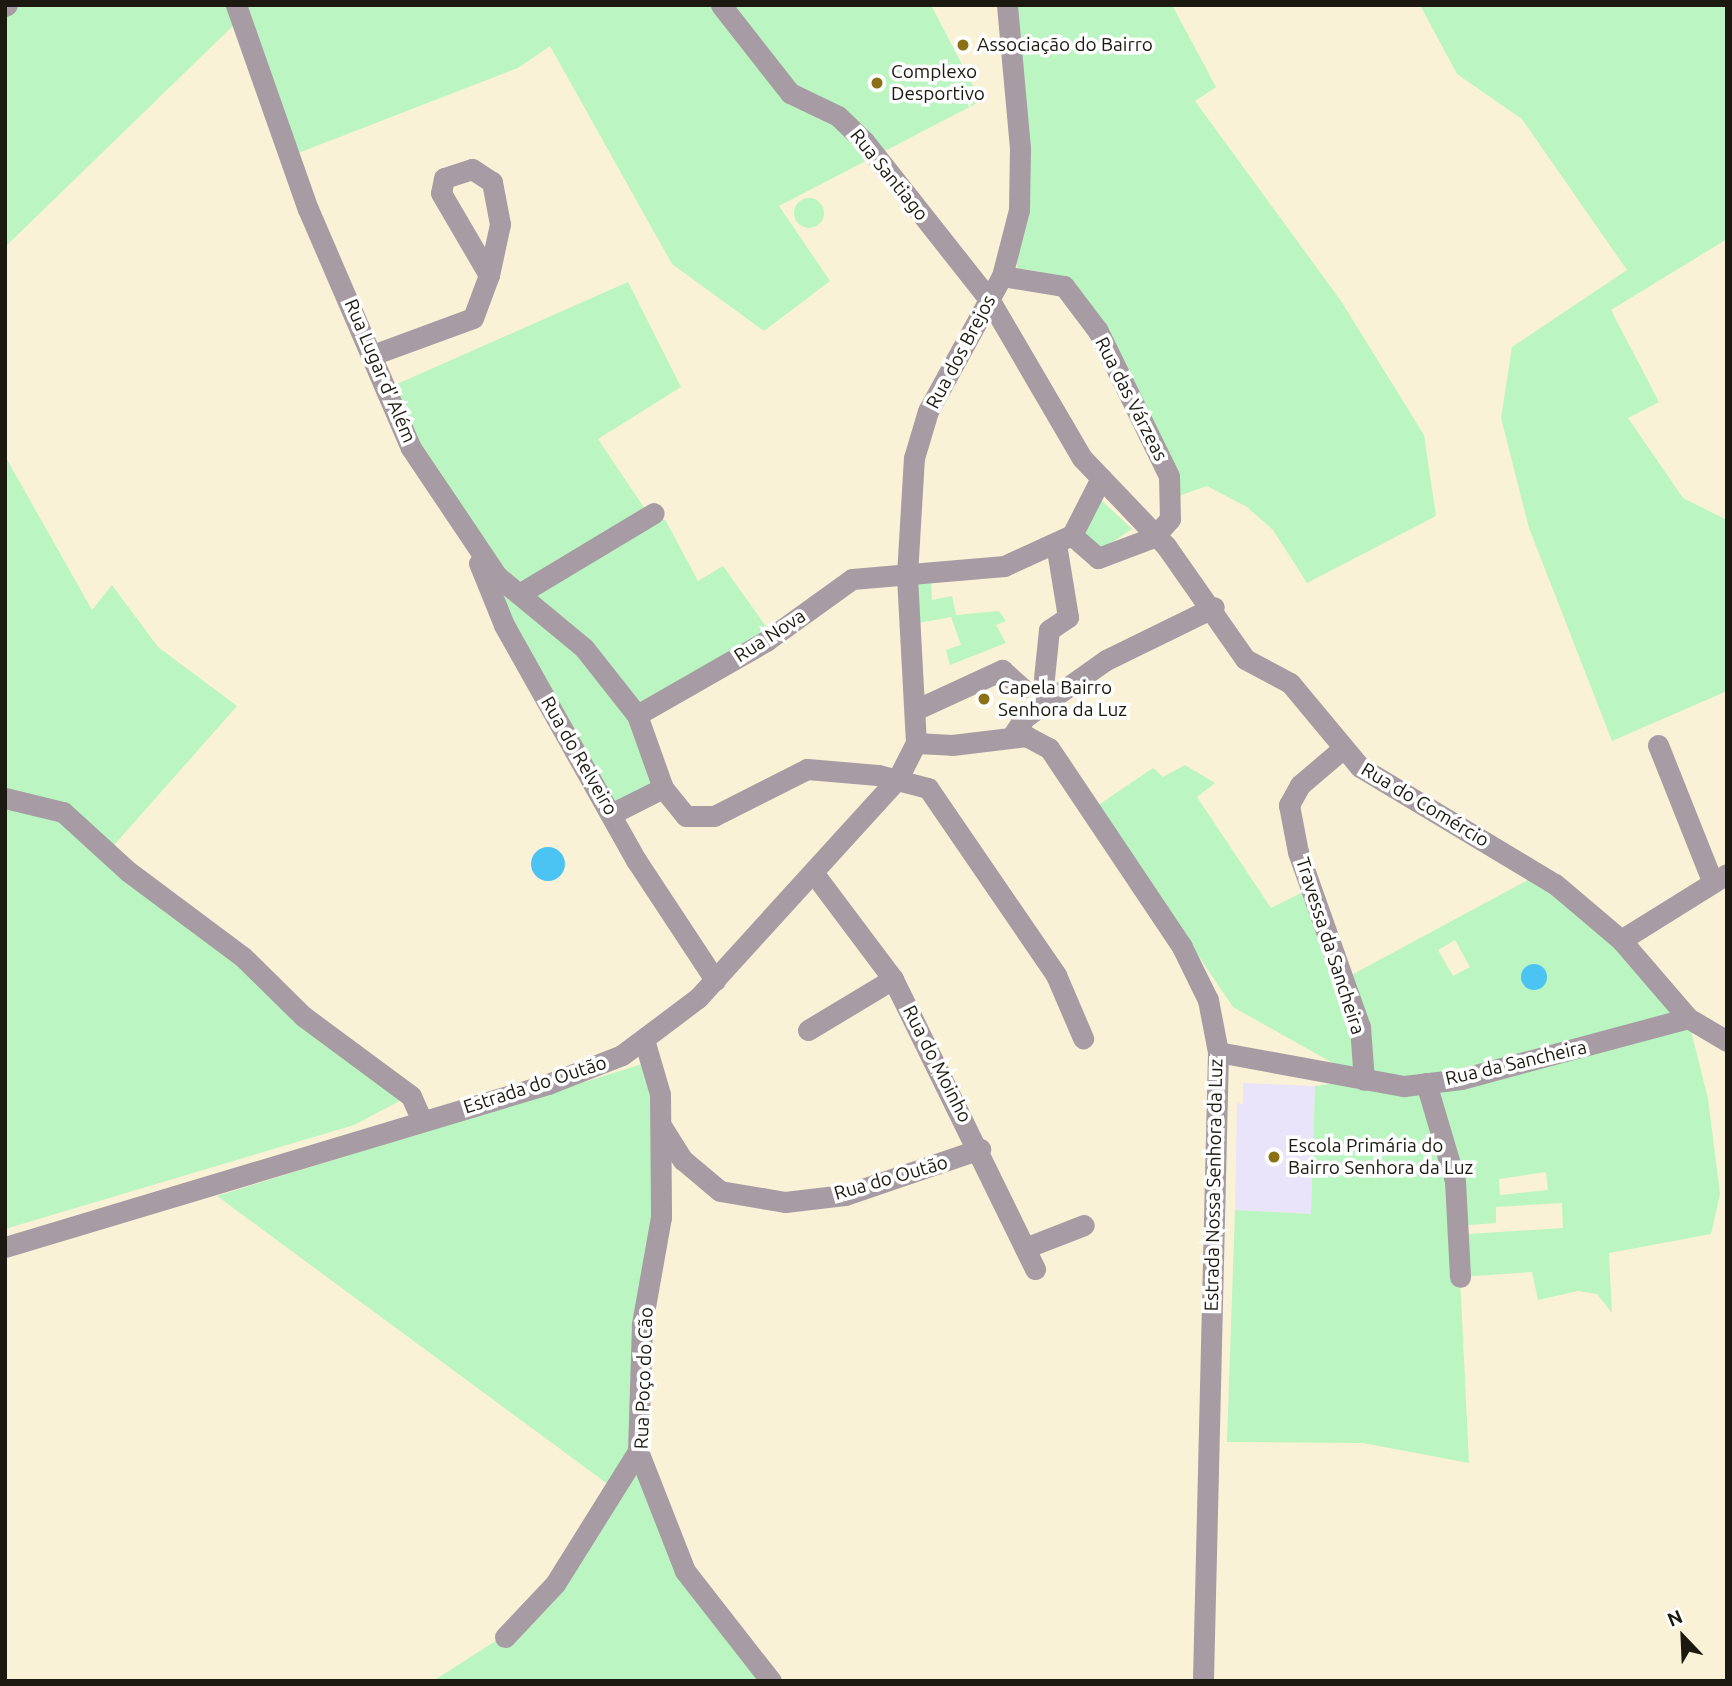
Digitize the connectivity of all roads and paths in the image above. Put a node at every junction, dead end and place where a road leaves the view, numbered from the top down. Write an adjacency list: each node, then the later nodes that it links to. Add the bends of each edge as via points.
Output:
1 (236, 5): 7 (street, Rua Lugar d' Além, via 308,209)
2 (721, 5): 6 (street, Rua Santiago, via 790,93 838,116 864,141)
3 (1007, 5): 5 (street, Rua dos Brejos, via 1020,148 1018,210)
4 (489, 275): 7 (street, via 473,318)
5 (1002, 276): 6 (street, Rua dos Brejos); 11 (street, Rua das Várzeas, via 1064,286 1097,331 1170,476 1174,506)
6 (989, 299): 8 (street, Rua do Comércio, via 1062,428); 13 (street, Rua dos Brejos, via 928,411 914,458)
7 (375, 354): 10 (street, Rua Lugar d' Além, via 411,448)
8 (1101, 478): 11 (street, Rua do Comércio); 12 (street)
9 (654, 513): 14 (street)
10 (461, 522): 14 (street, Rua Lugar d' Além, via 497,576); 28 (street, Rua do Relveiro, via 504,625)
11 (1154, 537): 12 (street, via 1098,558); 15 (street, Rua do Comércio)
12 (1064, 540): 13 (street, Rua Nova, via 1004,566); 16 (street, via 1068,618 1049,630)
13 (907, 575): 19 (street, Rua dos Brejos); 20 (street, Rua Nova, via 852,579 766,641)
14 (519, 594): 20 (street, Rua Lugar d' Além, via 584,648)
15 (1214, 607): 18 (street, via 1106,660); 24 (street, Rua do Comércio, via 1245,659 1290,683)
16 (1044, 678): 17 (street); 18 (street)
17 (1022, 688): 19 (street, via 1002,670); 21 (street)
18 (1068, 689): 21 (street)
19 (915, 710): 22 (street, Rua dos Brejos)
20 (637, 715): 26 (street, Rua Lugar d' Além)
21 (1018, 727): 22 (street, via 951,745); 39 (street, Estrada Nossa Senhora da Luz, via 1039,741 1182,947 1209,1000)
22 (916, 743): 25 (street, Estrada do Outão)
23 (1658, 745): 30 (street)
24 (1341, 750): 31 (street, Rua do Comércio, via 1555,884); 40 (street, Travessa da Sancheira, via 1300,785 1289,805 1298,852 1360,1027)
25 (898, 778): 26 (street, Rua Lugar d' Além, via 807,769 714,816 686,816); 29 (street, Estrada do Outão); 36 (street, via 928,788 996,882 1056,975)
26 (663, 788): 28 (street)
27 (5, 799): 42 (street, via 63,811 129,872 243,957 303,1016 411,1096)
28 (613, 813): 33 (street, Rua do Relveiro)
29 (815, 875): 32 (street, Rua do Moinho); 33 (street, Estrada do Outão)
30 (1719, 877): 31 (street)
31 (1621, 940): 34 (street, Rua do Comércio)
32 (893, 979): 35 (street); 44 (street, Rua do Moinho)
33 (715, 980): 38 (street, Estrada do Outão)
34 (1688, 1018): 37 (street, Rua do Comércio); 41 (street, Rua da Sancheira)
35 (808, 1030)
36 (1083, 1038)
37 (1727, 1041)
38 (645, 1043): 42 (street, Estrada do Outão, via 576,1075); 43 (street, Rua Poço do Cão, via 655,1060)
39 (1217, 1052): 40 (street, Rua da Sancheira); 53 (street, Estrada Nossa Senhora da Luz)
40 (1364, 1080): 41 (street, Rua da Sancheira)
41 (1426, 1083): 49 (street, via 1455,1181)
42 (422, 1121): 46 (street, Estrada do Outão, via 32,1235)
43 (662, 1127): 44 (street, Rua do Outão, via 683,1160 720,1191 785,1202 845,1195); 50 (street, Rua Poço do Cão, via 661,1217 642,1324)
44 (980, 1149): 47 (street, Rua do Moinho)
45 (1084, 1225): 47 (street)
46 (5, 1247)
47 (1025, 1248): 48 (street, Rua do Moinho)
48 (1035, 1269)
49 (1460, 1277)
50 (638, 1451): 51 (street, via 555,1584); 52 (street, Rua Poço do Cão, via 685,1571)
51 (505, 1637)
52 (771, 1681)
53 (1203, 1681)

